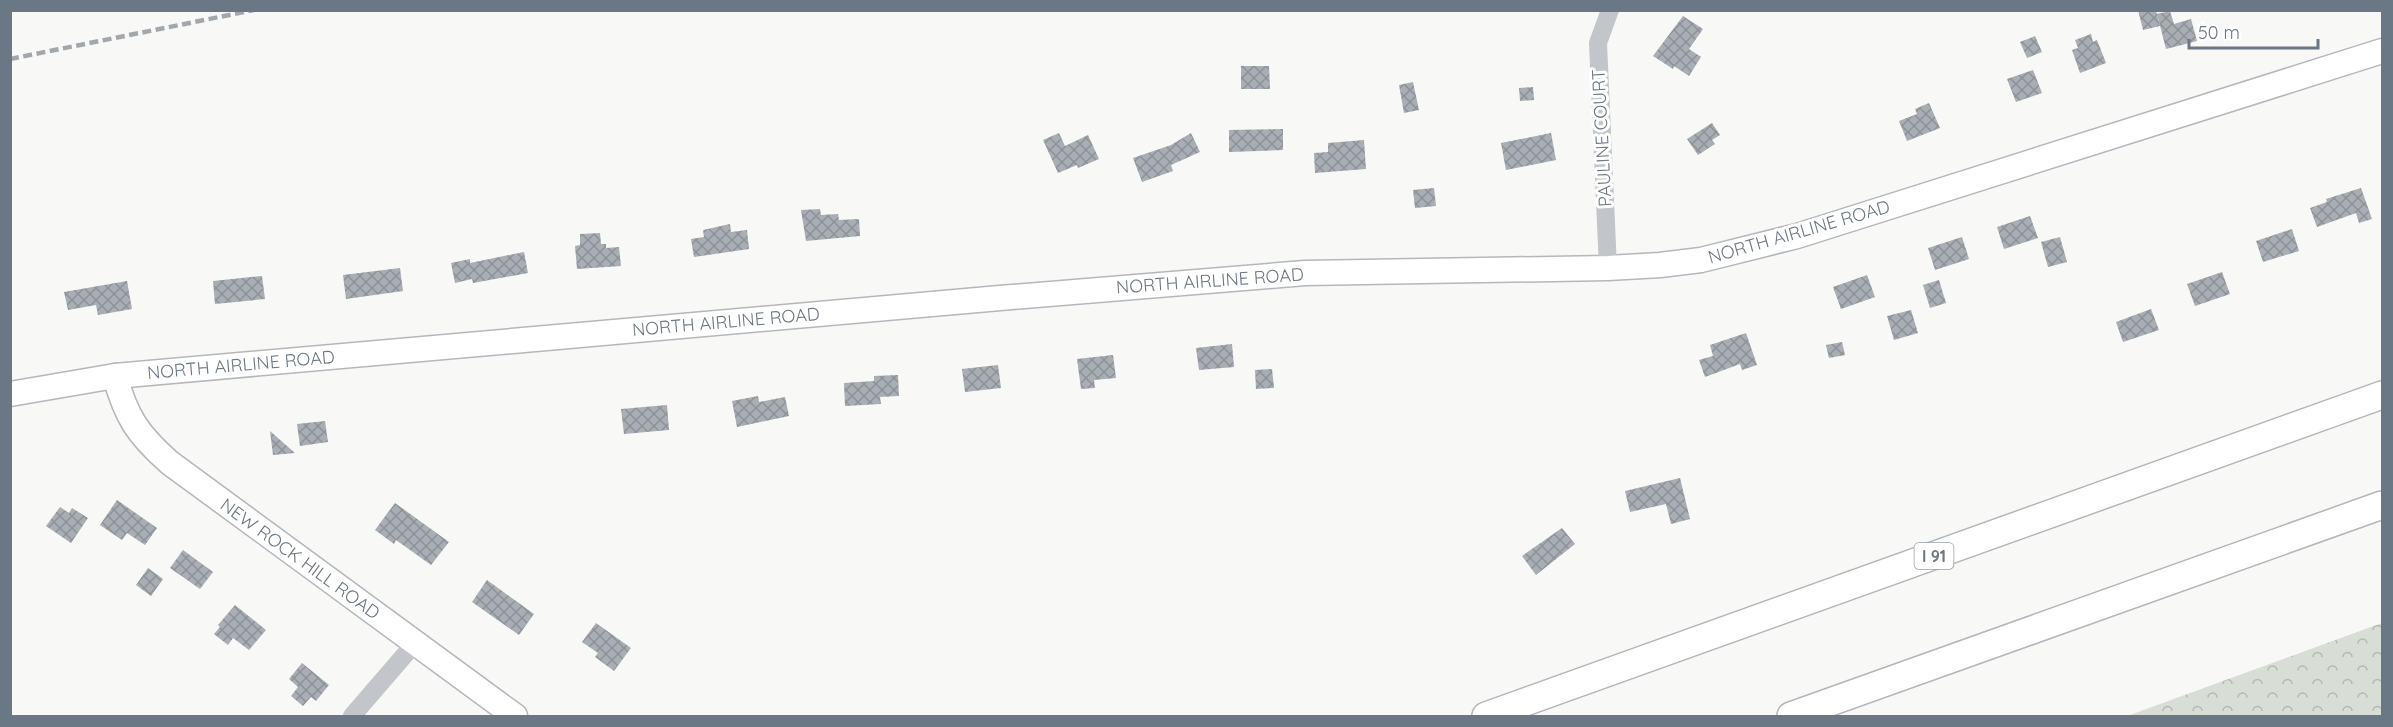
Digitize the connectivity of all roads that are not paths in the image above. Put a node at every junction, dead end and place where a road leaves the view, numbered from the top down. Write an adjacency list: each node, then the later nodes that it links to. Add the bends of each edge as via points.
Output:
1 (1610, 10): 3 (street, PAULINE COURT, via 1598,42)
2 (2382, 51): 3 (main road, NORTH AIRLINE ROAD, via 1797,236 1701,260)
3 (1608, 268): 4 (main road, NORTH AIRLINE ROAD, via 1305,273)
4 (115, 376): 5 (main road, NORTH AIRLINE ROAD); 8 (main road, NEW ROCK HILL ROAD, via 132,423 170,463)
5 (10, 394)
6 (2382, 395): 11 (highway, I 91)
7 (2382, 505): 12 (highway)
8 (416, 643): 9 (street); 10 (main road, NEW ROCK HILL ROAD)
9 (352, 717)
10 (515, 717)
11 (1486, 717)
12 (1791, 717)

